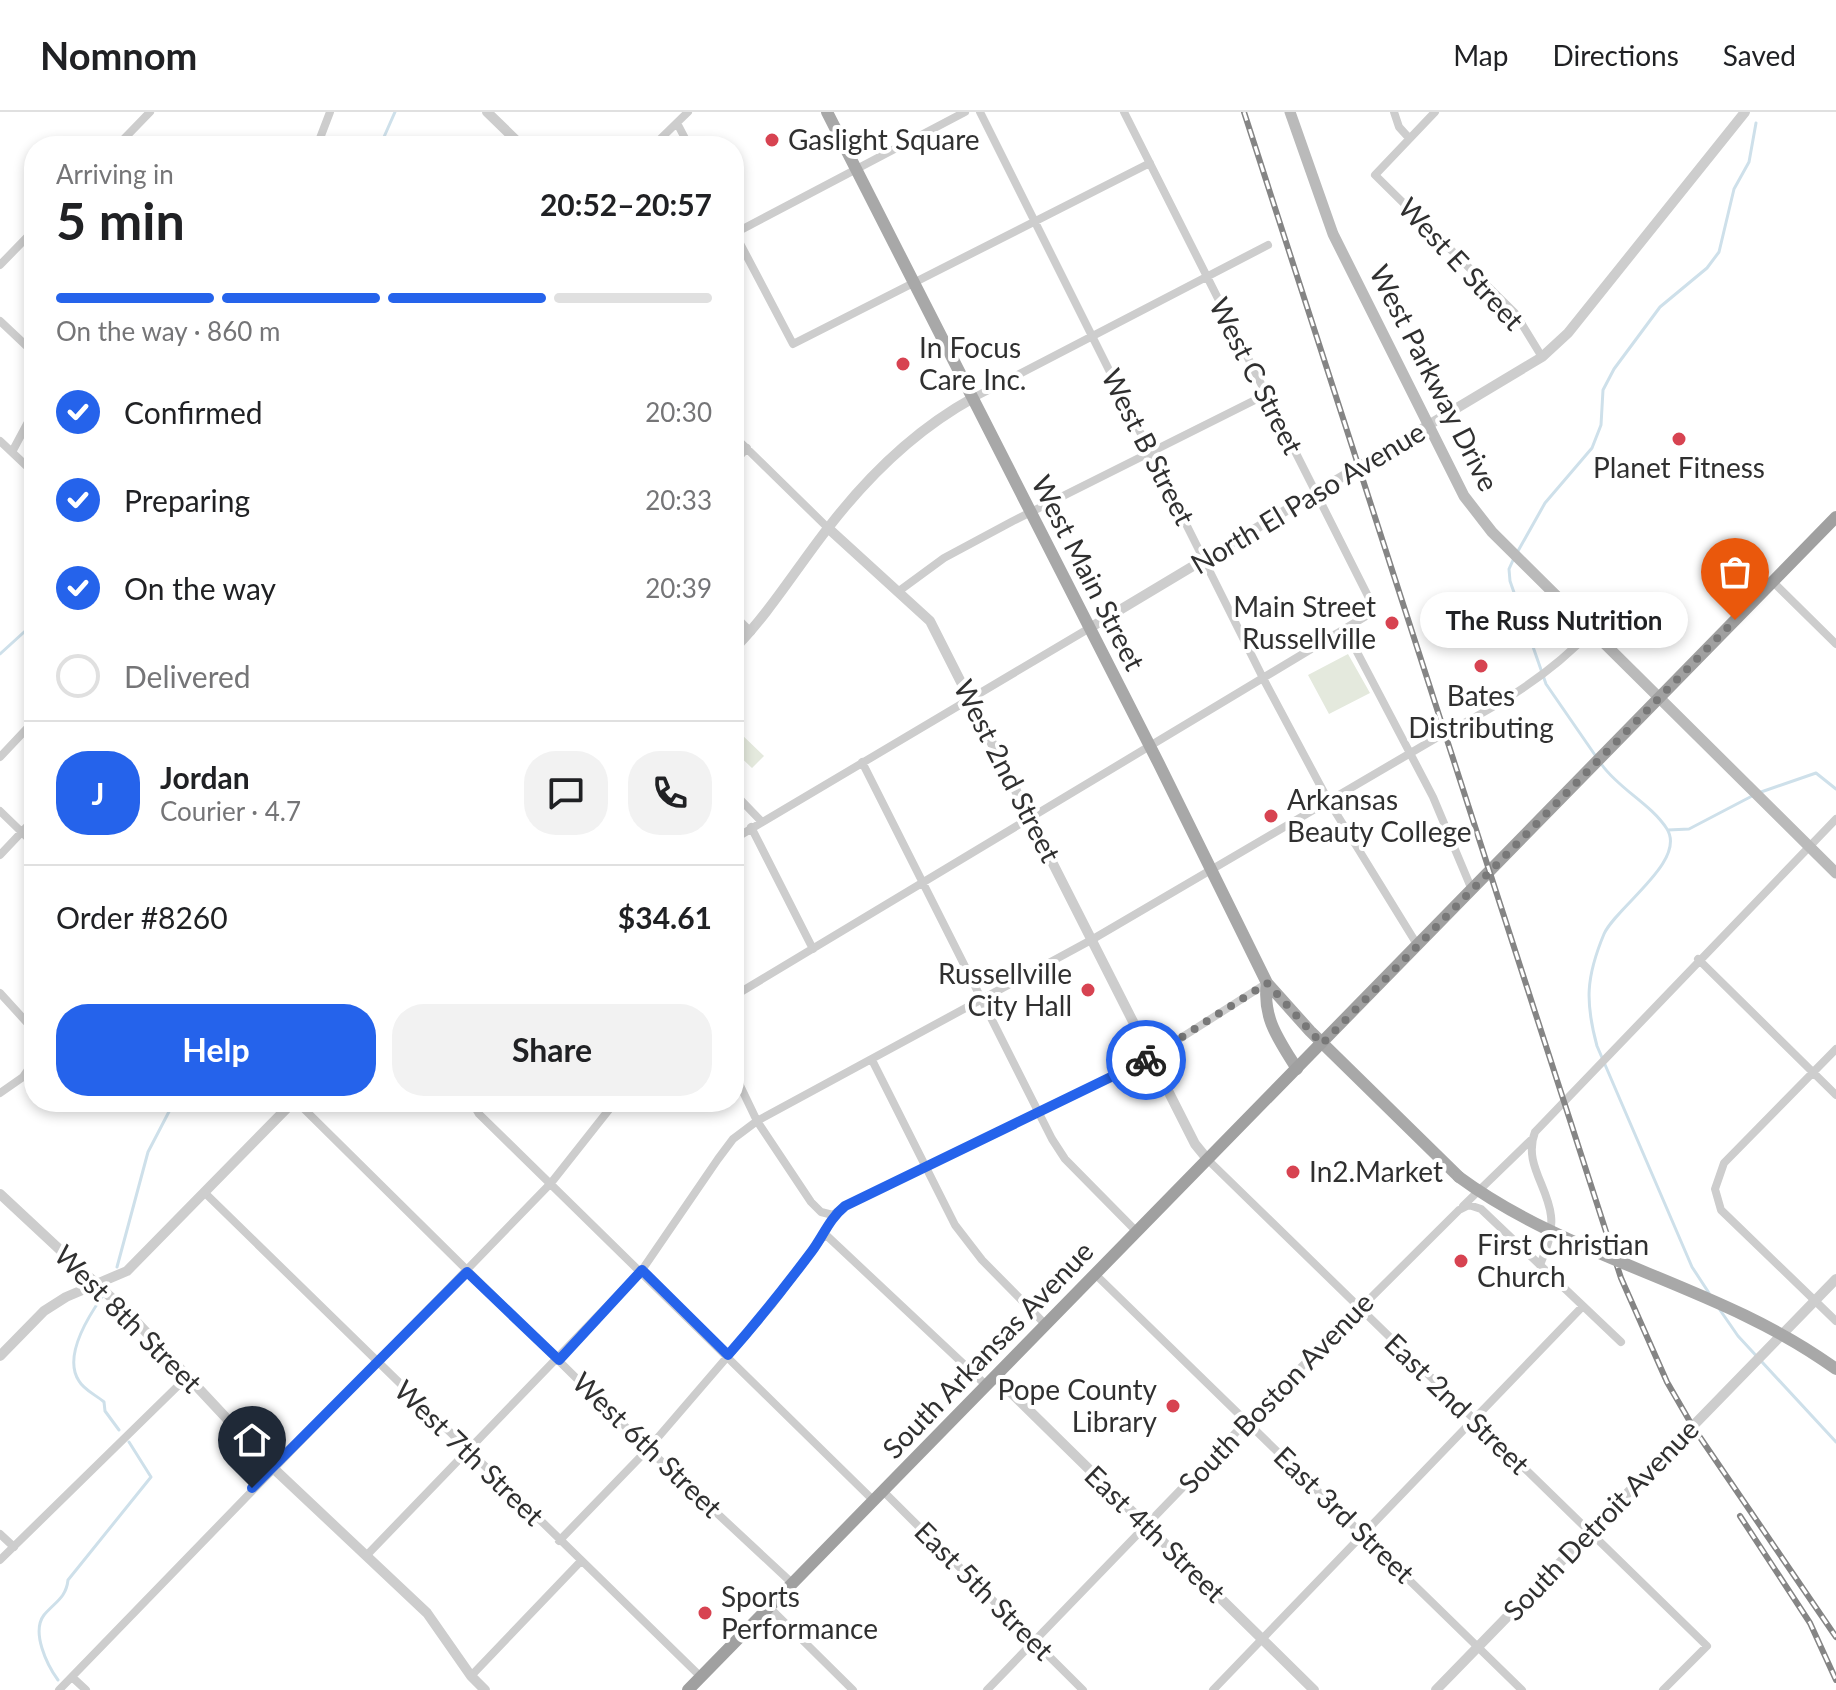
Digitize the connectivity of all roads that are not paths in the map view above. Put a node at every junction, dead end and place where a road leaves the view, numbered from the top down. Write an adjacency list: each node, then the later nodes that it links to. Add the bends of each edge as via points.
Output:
1 (150, 112): 14 (street)
2 (330, 112): 15 (street)
3 (487, 112): 16 (street)
4 (688, 112): 13 (street)
5 (827, 112): 21 (main road, West Main Street)
6 (965, 112): 21 (street)
7 (980, 112): 22 (street, West B Street)
8 (1124, 112): 20 (street, West C Street)
9 (1290, 112): 36 (main road, West Parkway Drive, via 1333,234)
10 (1394, 112): 19 (street)
11 (1435, 112): 19 (street)
12 (1744, 114): 33 (street, North El Paso Avenue, via 1568,333)
13 (677, 123): 17 (street); 18 (street)
14 (127, 136)
15 (321, 136)
16 (512, 136)
17 (663, 136)
18 (684, 136)
19 (1409, 138): 33 (street, West E Street, via 1375,175 1515,313)
20 (1150, 163): 22 (street); 28 (street, West C Street)
21 (857, 168): 23 (street); 29 (main road, West Main Street)
22 (1035, 222): 29 (street); 31 (street, West B Street)
23 (744, 227)
24 (24, 240): 27 (street)
25 (1268, 245): 28 (street)
26 (744, 251): 29 (street, via 793,344)
27 (0, 265)
28 (1207, 277): 31 (street); 34 (street, West C Street)
29 (915, 284): 35 (main road, West Main Street)
30 (0, 321): 32 (street)
31 (1092, 337): 35 (street); 42 (street, West B Street)
32 (24, 344)
33 (1542, 357): 36 (street, North El Paso Avenue)
34 (1265, 395): 42 (street); 45 (street, West C Street)
35 (973, 398): 46 (main road, West Main Street); 48 (street, via 881,466)
36 (1429, 425): 45 (street, North El Paso Avenue); 54 (main road, West Parkway Drive, via 1464,496 1509,549)
37 (24, 430): 43 (street)
38 (0, 441): 43 (street)
39 (744, 445): 40 (street, West 2nd Street)
40 (747, 448): 41 (street); 48 (street, West 2nd Street)
41 (744, 451)
42 (1151, 451): 46 (street); 49 (street, West B Street)
43 (12, 452): 44 (street)
44 (24, 463)
45 (1316, 493): 49 (street, North El Paso Avenue); 55 (street, West C Street, via 1370,600 1371,613)
46 (1030, 512): 51 (street, via 944,558); 53 (main road, West Main Street)
47 (1836, 517): 50 (highway, South Arkansas Avenue)
48 (828, 528): 51 (street, West 2nd Street); 56 (street)
49 (1205, 559): 53 (street, North El Paso Avenue); 59 (street, West B Street)
50 (1772, 581): 58 (street); 60 (highway, South Arkansas Avenue)
51 (899, 591): 61 (street, West 2nd Street, via 930,621)
52 (744, 625): 56 (street)
53 (1088, 629): 61 (street); 63 (main road, West Main Street)
54 (1592, 630): 60 (main road, West Parkway Drive); 64 (street, via 1553,669 1492,710)
55 (1346, 631): 59 (street); 64 (street)
56 (751, 632): 57 (street)
57 (744, 639)
58 (1836, 644)
59 (1264, 680): 63 (street); 67 (street, West B Street)
60 (1660, 697): 76 (main road, West Parkway Drive); 81 (highway, South Arkansas Avenue)
61 (969, 699): 66 (street); 70 (street, West 2nd Street)
62 (24, 732): 65 (street)
63 (1150, 746): 70 (street); 78 (main road, West Main Street)
64 (1410, 753): 67 (street); 81 (street)
65 (0, 757)
66 (862, 762): 72 (street); 80 (street)
67 (1328, 800): 78 (street); 83 (street, West B Street)
68 (744, 803): 72 (street)
69 (0, 811): 74 (street)
70 (1031, 817): 80 (street); 82 (street, West 2nd Street)
71 (1836, 819): 76 (street)
72 (761, 821): 73 (street)
73 (751, 827): 75 (street); 84 (street)
74 (22, 832): 77 (street)
75 (744, 832)
76 (1809, 847): 79 (main road, West Parkway Drive); 85 (street)
77 (0, 855)
78 (1209, 869): 82 (street); 86 (main road, West Main Street)
79 (1836, 873)
80 (923, 883): 84 (street); 89 (street)
81 (1472, 890): 83 (highway, South Arkansas Avenue)
82 (1093, 939): 89 (street); 93 (street, West 2nd Street)
83 (1418, 946): 91 (highway, South Arkansas Avenue)
84 (813, 949): 87 (street)
85 (1698, 959): 96 (street); 107 (street)
86 (1267, 983): 91 (main road, West Main Street); 93 (street); 95 (main road, via 1267,1017)
87 (744, 990)
88 (0, 993): 90 (street)
89 (982, 999): 94 (street); 105 (street)
90 (24, 1019)
91 (1322, 1044): 95 (highway, South Arkansas Avenue); 133 (main road, West Main Street, bridge, via 1459,1177 1500,1205 1762,1323)
92 (1836, 1049): 96 (street)
93 (1151, 1057): 105 (street); 108 (street, West 2nd Street)
94 (872, 1060): 106 (street); 109 (street)
95 (1297, 1069): 108 (highway, South Arkansas Avenue)
96 (1813, 1072): 100 (street); 123 (street, via 1724,1163 1715,1189 1721,1210)
97 (24, 1076): 98 (street)
98 (0, 1093)
99 (744, 1094): 106 (street)
100 (1836, 1095)
101 (285, 1112): 111 (street)
102 (305, 1112): 119 (street, West 6th Street)
103 (478, 1112): 110 (street, East 5th Street)
104 (607, 1112): 110 (street)
105 (1038, 1112): 109 (street); 115 (street, via 1065,1159)
106 (757, 1121): 114 (street, via 811,1202); 118 (street, via 733,1139)
107 (1532, 1140): 113 (street); 117 (street, via 1534,1167 1551,1212)
108 (1208, 1160): 115 (highway, South Arkansas Avenue); 125 (street, East 2nd Street)
109 (924, 1166): 114 (street, via 859,1196); 127 (street, via 955,1225)
110 (551, 1183): 118 (street, East 5th Street); 119 (street)
111 (205, 1193): 122 (street, via 127,1271); 132 (street, West 7th Street)
112 (0, 1194): 122 (street, West 8th Street)
113 (1459, 1210): 117 (street, South Boston Avenue, via 1469,1205 1481,1209); 125 (street, South Boston Avenue)
114 (833, 1215): 116 (street)
115 (1137, 1232): 120 (highway, South Arkansas Avenue)
116 (825, 1234): 129 (street); 135 (street)
117 (1540, 1265): 124 (street)
118 (642, 1270): 129 (street, East 5th Street); 131 (street)
119 (467, 1272): 131 (street, West 6th Street); 132 (street)
120 (1096, 1275): 127 (highway, South Arkansas Avenue); 137 (street, East 3rd Street)
121 (1836, 1279): 123 (street, South Detroit Avenue)
122 (97, 1285): 130 (street, via 44,1311); 134 (street, West 8th Street)
123 (1815, 1300): 126 (street); 143 (street, South Detroit Avenue)
124 (1583, 1306): 128 (street); 136 (street)
125 (1359, 1309): 136 (street, East 2nd Street); 137 (street, South Boston Avenue)
126 (1836, 1321)
127 (1046, 1325): 135 (highway, South Arkansas Avenue)
128 (1621, 1342)
129 (728, 1355): 138 (street); 141 (street, East 5th Street)
130 (0, 1356)
131 (559, 1360): 138 (street, West 6th Street); 139 (street)
132 (376, 1361): 139 (street, West 7th Street); 140 (street)
133 (1836, 1369)
134 (187, 1377): 140 (street, West 8th Street); 147 (street)
135 (991, 1382): 141 (highway, South Arkansas Avenue); 142 (street, East 4th Street)
136 (1474, 1420): 143 (street, East 2nd Street); 145 (street)
137 (1247, 1421): 142 (street, South Boston Avenue); 145 (street, East 3rd Street)
138 (648, 1449): 146 (street); 151 (street, West 6th Street)
139 (468, 1452): 146 (street, West 7th Street); 148 (street)
140 (272, 1467): 148 (street, West 8th Street); 157 (street)
141 (879, 1497): 151 (highway, South Arkansas Avenue); 154 (street, East 5th Street)
142 (1146, 1526): 153 (street, East 4th Street); 154 (street, South Boston Avenue)
143 (1589, 1532): 155 (street, South Detroit Avenue); 170 (street, East 2nd Street, via 1707,1646)
144 (0, 1534): 147 (street)
145 (1364, 1536): 153 (street); 155 (street, East 3rd Street)
146 (559, 1541): 150 (street, West 7th Street)
147 (14, 1547): 149 (street)
148 (366, 1556): 156 (street, West 8th Street, via 427,1613)
149 (0, 1560)
150 (581, 1561): 156 (street); 158 (street, West 7th Street)
151 (793, 1584): 152 (highway, South Arkansas Avenue)
152 (770, 1608): 158 (highway, South Arkansas Avenue); 163 (street)
153 (1263, 1640): 166 (street); 167 (street, East 4th Street)
154 (1033, 1641): 164 (street, South Boston Avenue); 165 (street, East 5th Street)
155 (1478, 1647): 168 (street, South Detroit Avenue); 169 (street, East 3rd Street)
156 (471, 1676): 161 (street, West 8th Street)
157 (72, 1677): 159 (street); 160 (street)
158 (701, 1677): 162 (highway, South Arkansas Avenue)
159 (59, 1690)
160 (86, 1690)
161 (485, 1690)
162 (688, 1690)
163 (853, 1690)
164 (987, 1690)
165 (1083, 1690)
166 (1213, 1690)
167 (1314, 1690)
168 (1436, 1690)
169 (1522, 1690)
170 (1663, 1690)

